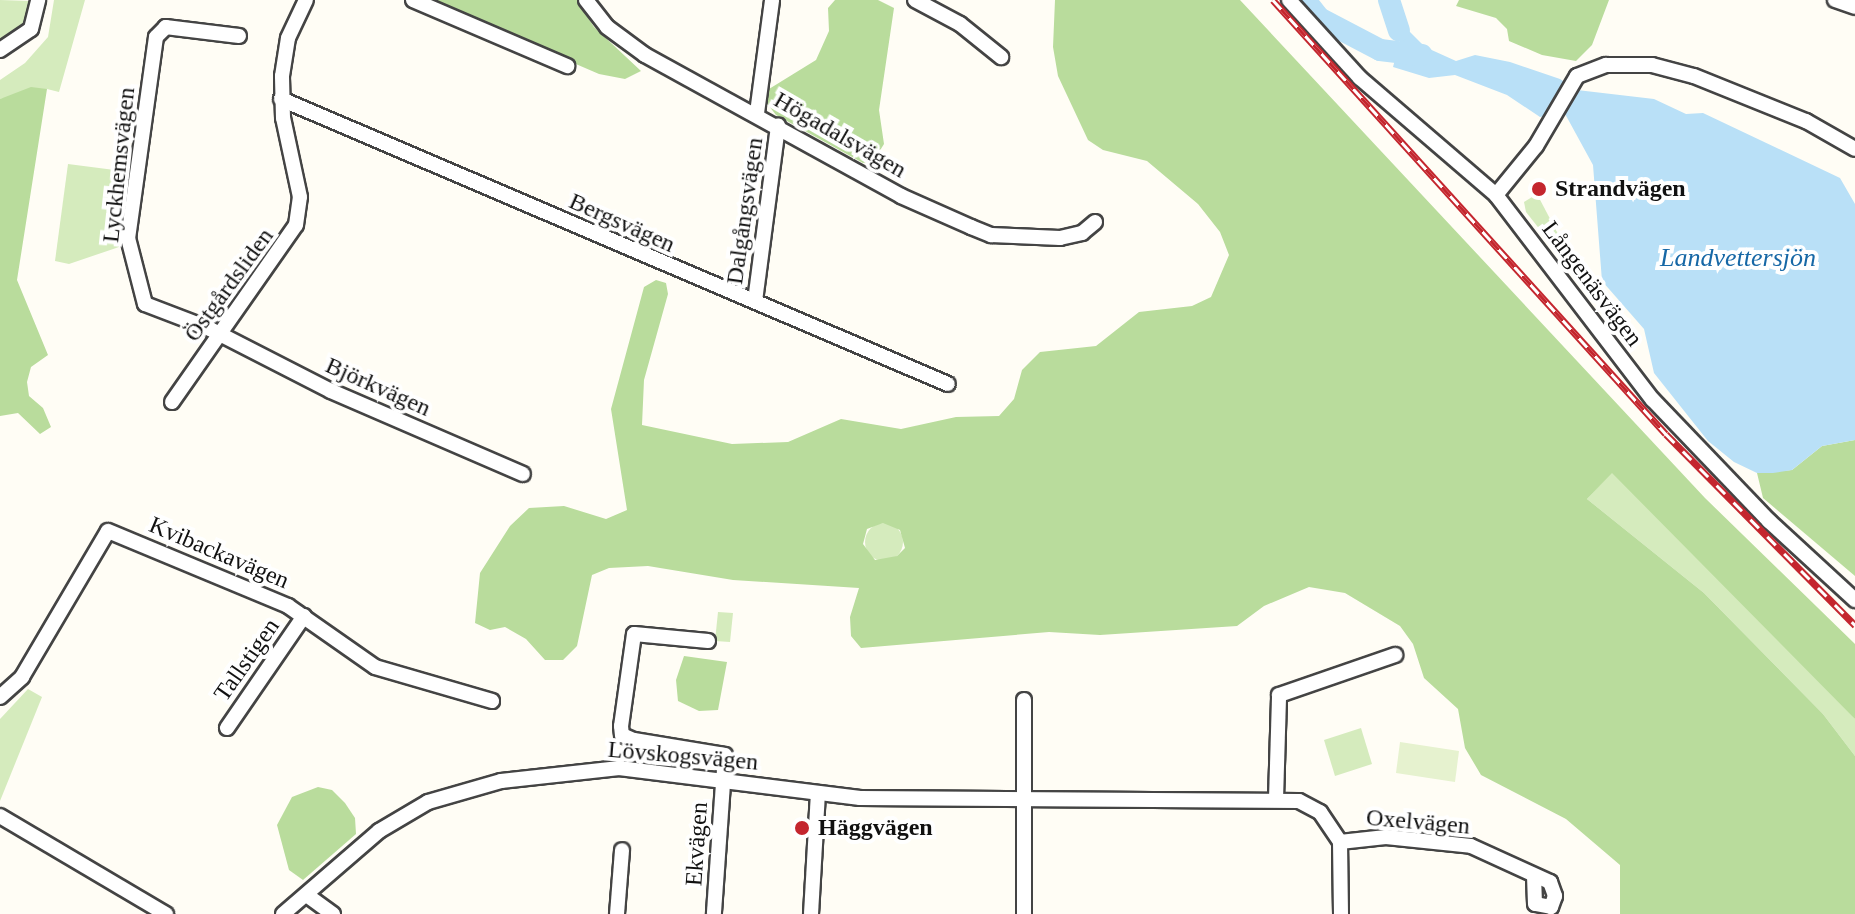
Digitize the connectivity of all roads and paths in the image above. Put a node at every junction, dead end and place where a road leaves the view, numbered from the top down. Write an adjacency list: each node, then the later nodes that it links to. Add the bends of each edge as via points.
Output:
1 (38, 0): 11 (street, via 31,29)
2 (306, 0): 14 (street, Östgårdsliden, via 288,38)
3 (413, 0): 13 (street)
4 (586, 0): 15 (street, Högadalsvägen, via 624,41)
5 (772, 0): 15 (street)
6 (915, 0): 12 (street, via 980,37)
7 (1289, 0): 18 (street, Långenäsvägen, via 1360,78)
8 (1835, 0): 9 (street)
9 (1855, 7)
10 (239, 36): 21 (street, Lyckhemsvägen, via 160,30 128,238 145,304)
11 (0, 50)
12 (1001, 57)
13 (567, 66)
14 (281, 99): 20 (street, Bergsvägen); 21 (street, Östgårdsliden, via 300,212 282,251)
15 (757, 113): 16 (street, Högadalsvägen)
16 (778, 126): 19 (street, Högadalsvägen, via 901,196 991,235 1060,238 1082,233); 20 (street, Dalgångsvägen)
17 (1855, 149): 18 (street, via 1806,121 1729,89 1652,65 1594,66 1572,85 1522,167)
18 (1496, 195): 25 (street, Långenäsvägen, via 1653,400 1769,521)
19 (1095, 222)
20 (755, 301): 22 (street, Bergsvägen)
21 (220, 335): 23 (street, Östgårdsliden); 24 (street, Björkvägen, via 331,391)
22 (948, 384)
23 (172, 402)
24 (523, 474)
25 (1855, 600)
26 (304, 616): 29 (street, Kvibackavägen, via 105,531 22,677); 31 (street, Kvibackavägen, via 375,667); 32 (street, Tallstigen)
27 (708, 641): 33 (street, Ekvägen, via 634,634 622,735 725,755)
28 (1395, 655): 35 (street, via 1279,695)
29 (0, 697)
30 (1024, 700): 36 (street)
31 (492, 701)
32 (227, 728)
33 (725, 778): 34 (street, Lövskogsvägen); 41 (street, Lövskogsvägen, via 619,768 461,789 379,831); 46 (street, Ekvägen)
34 (818, 793): 36 (street, Lövskogsvägen); 47 (street)
35 (1276, 799): 36 (street, Lövskogsvägen); 38 (street, Lövskogsvägen, via 1312,806)
36 (1026, 802): 48 (street)
37 (0, 816): 42 (street)
38 (1340, 842): 40 (street, Oxelvägen, via 1386,837 1471,846); 49 (street)
39 (622, 850): 45 (street)
40 (1534, 878)
41 (308, 896): 43 (street, Lövskogsvägen); 44 (street)
42 (166, 914)
43 (283, 914)
44 (333, 914)
45 (617, 914)
46 (714, 914)
47 (811, 914)
48 (1024, 914)
49 (1341, 914)

